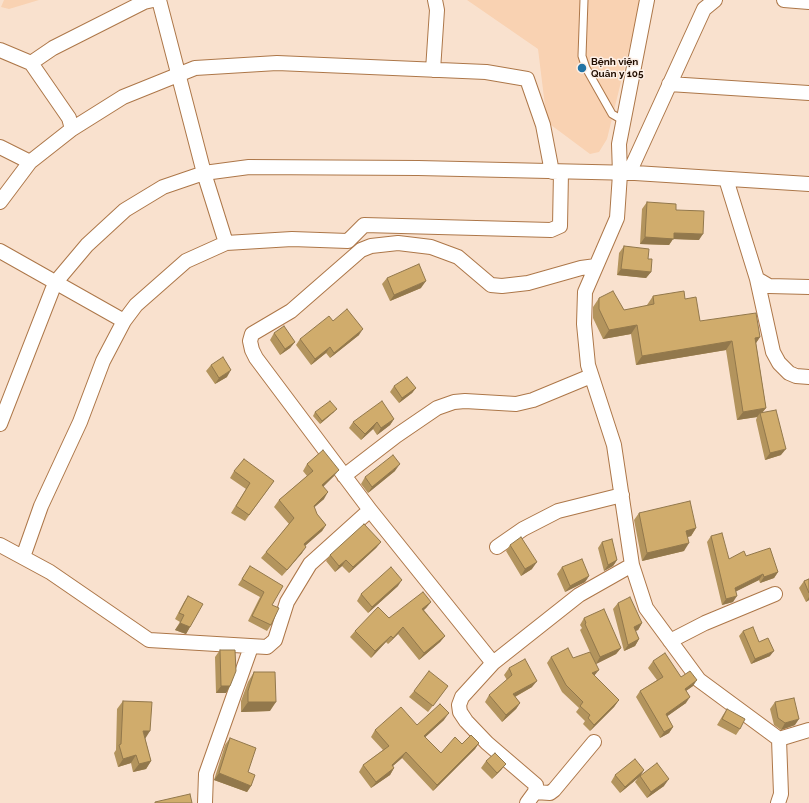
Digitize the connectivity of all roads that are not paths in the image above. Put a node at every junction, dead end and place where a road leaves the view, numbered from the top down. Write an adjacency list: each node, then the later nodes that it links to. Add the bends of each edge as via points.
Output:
1 (152, 0): 10 (street, via 60,44)
2 (160, 0): 12 (street)
3 (435, 0): 11 (street, via 437,10)
4 (584, 0): 15 (lane, via 582,56 612,114)
5 (647, 0): 15 (street)
6 (715, 0): 13 (street, via 704,9)
7 (784, 0): 8 (street)
8 (809, 2)
9 (0, 50): 10 (street)
10 (31, 63): 16 (street, via 69,118)
11 (433, 70): 12 (street, via 276,63 195,68); 19 (street, via 486,72 527,79)
12 (178, 75): 16 (street, via 123,97); 20 (street)
13 (669, 84): 14 (street); 21 (street)
14 (809, 93)
15 (624, 121): 21 (street, via 619,144)
16 (72, 129): 18 (street)
17 (0, 147): 18 (street)
18 (30, 162): 24 (street)
19 (556, 172): 20 (street, via 249,167); 21 (street); 25 (street, via 560,226 551,230 364,224 348,241 292,239)
20 (204, 173): 25 (street); 29 (street, via 163,187 125,210 87,245)
21 (624, 173): 22 (street); 27 (street, via 617,218)
22 (726, 179): 23 (street); 28 (street)
23 (809, 184)
24 (0, 202)
25 (226, 242): 31 (street, via 186,261 136,305)
26 (0, 251): 29 (street)
27 (596, 266): 32 (street, via 585,292 584,324); 35 (street, via 575,269 528,283 502,286 491,285 458,258 431,247 398,243 371,246 361,250 291,311 252,334 250,342 256,358)
28 (756, 279): 30 (street, via 769,286); 33 (street, via 768,338 776,357 789,373)
29 (55, 283): 31 (street); 34 (street)
30 (809, 287)
31 (124, 321): 40 (street, via 103,361 80,422 41,506)
32 (591, 376): 35 (street, via 533,400 516,404 465,401 437,408); 36 (street, via 614,445)
33 (809, 377)
34 (0, 424)
35 (344, 476): 37 (street)
36 (622, 495): 39 (street, via 558,511 523,528); 41 (street)
37 (370, 510): 44 (street, via 310,564 288,602 275,640 267,647); 45 (street)
38 (0, 545): 40 (street)
39 (496, 547)
40 (23, 557): 44 (street, via 50,572 149,640)
41 (632, 566): 43 (street, via 646,608); 45 (street, via 579,595)
42 (775, 594): 43 (street, via 705,623)
43 (670, 641): 47 (street, via 699,680)
44 (251, 647): 50 (street, via 206,774)
45 (493, 662): 49 (street, via 462,697 460,712 487,743 536,785)
46 (809, 730): 47 (street)
47 (779, 739): 51 (street, via 781,794)
48 (594, 742): 49 (street, via 554,790)
49 (531, 798)
50 (205, 803)
51 (778, 803)

